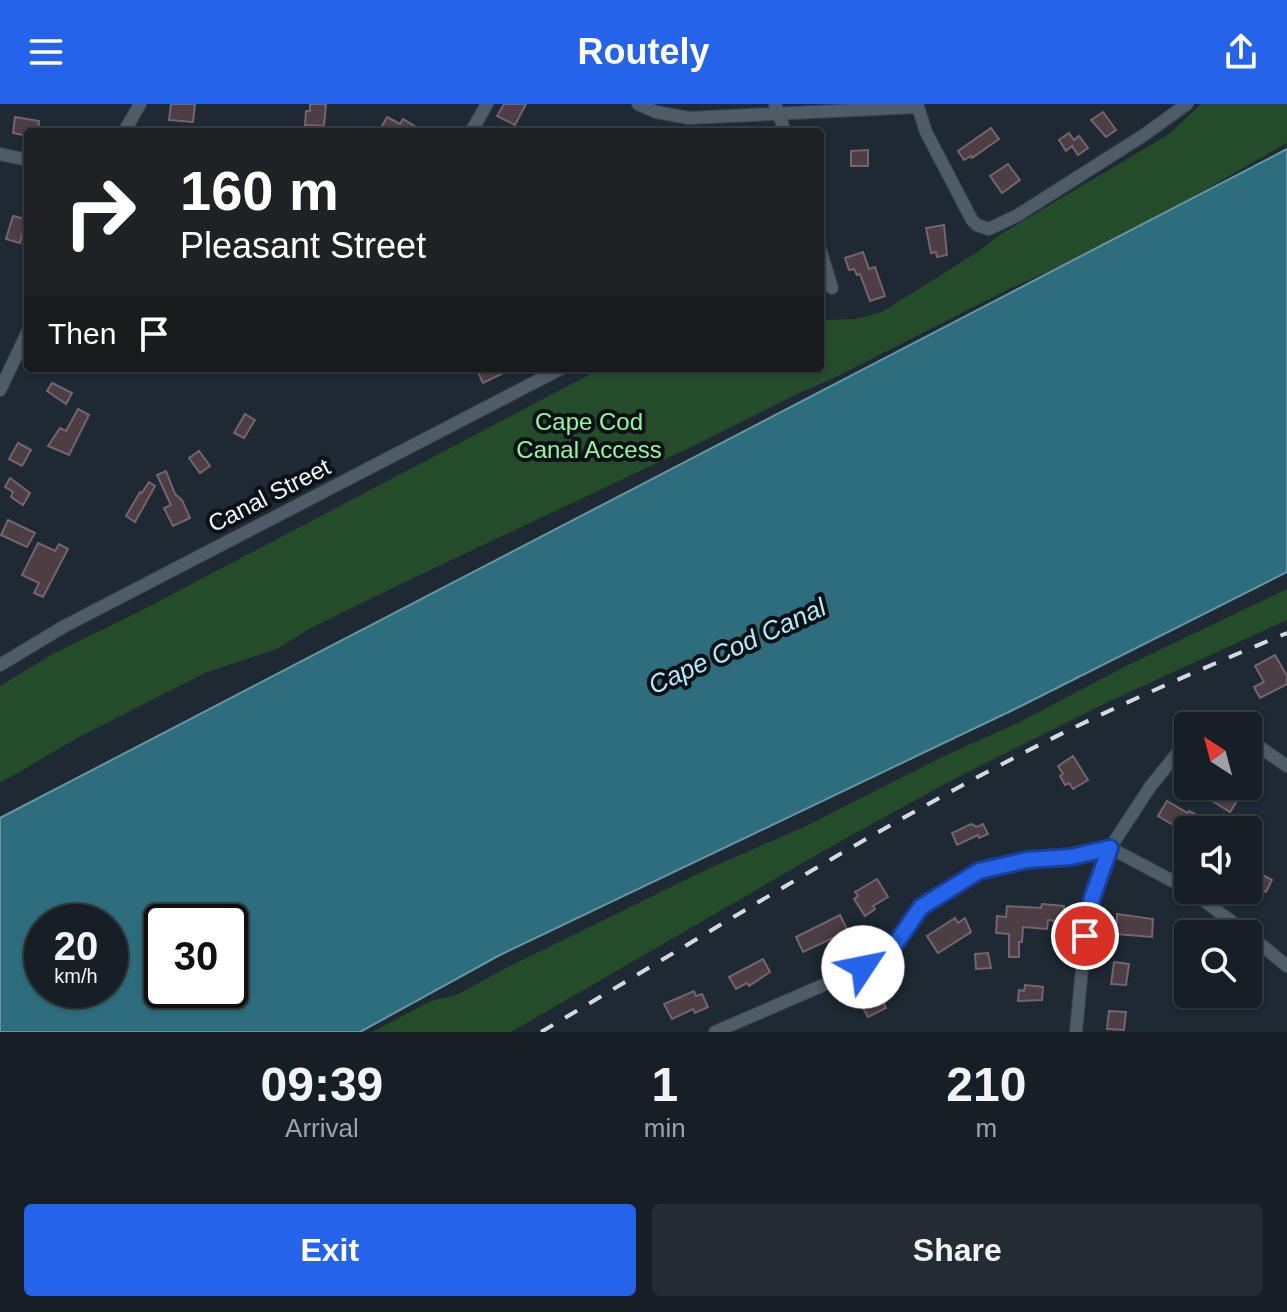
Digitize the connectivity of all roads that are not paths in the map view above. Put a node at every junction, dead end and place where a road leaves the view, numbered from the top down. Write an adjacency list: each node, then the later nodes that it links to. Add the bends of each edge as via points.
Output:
1 (140, 104): 7 (street)
2 (487, 104): 8 (street)
3 (638, 104): 6 (street, via 689,118)
4 (1187, 104): 5 (street, via 1018,215 982,228 972,220)
5 (917, 105): 6 (street)
6 (776, 109): 9 (street)
7 (126, 128)
8 (473, 128)
9 (783, 128)
10 (0, 154): 11 (street)
11 (24, 159)
12 (824, 262): 13 (street)
13 (832, 288)
14 (24, 339): 16 (street)
15 (554, 372): 17 (street, Canal Street, via 63,627)
16 (0, 390)
17 (0, 665)
18 (1262, 749): 20 (street)
19 (1174, 757): 21 (street)
20 (1287, 766)
21 (1110, 848): 22 (street); 27 (street, via 979,871 921,907 879,961); 28 (street, via 1092,898)
22 (1174, 881)
23 (1209, 904): 24 (street)
24 (1230, 920)
25 (1262, 945): 26 (street)
26 (1287, 966)
27 (715, 1032)
28 (1076, 1032)

